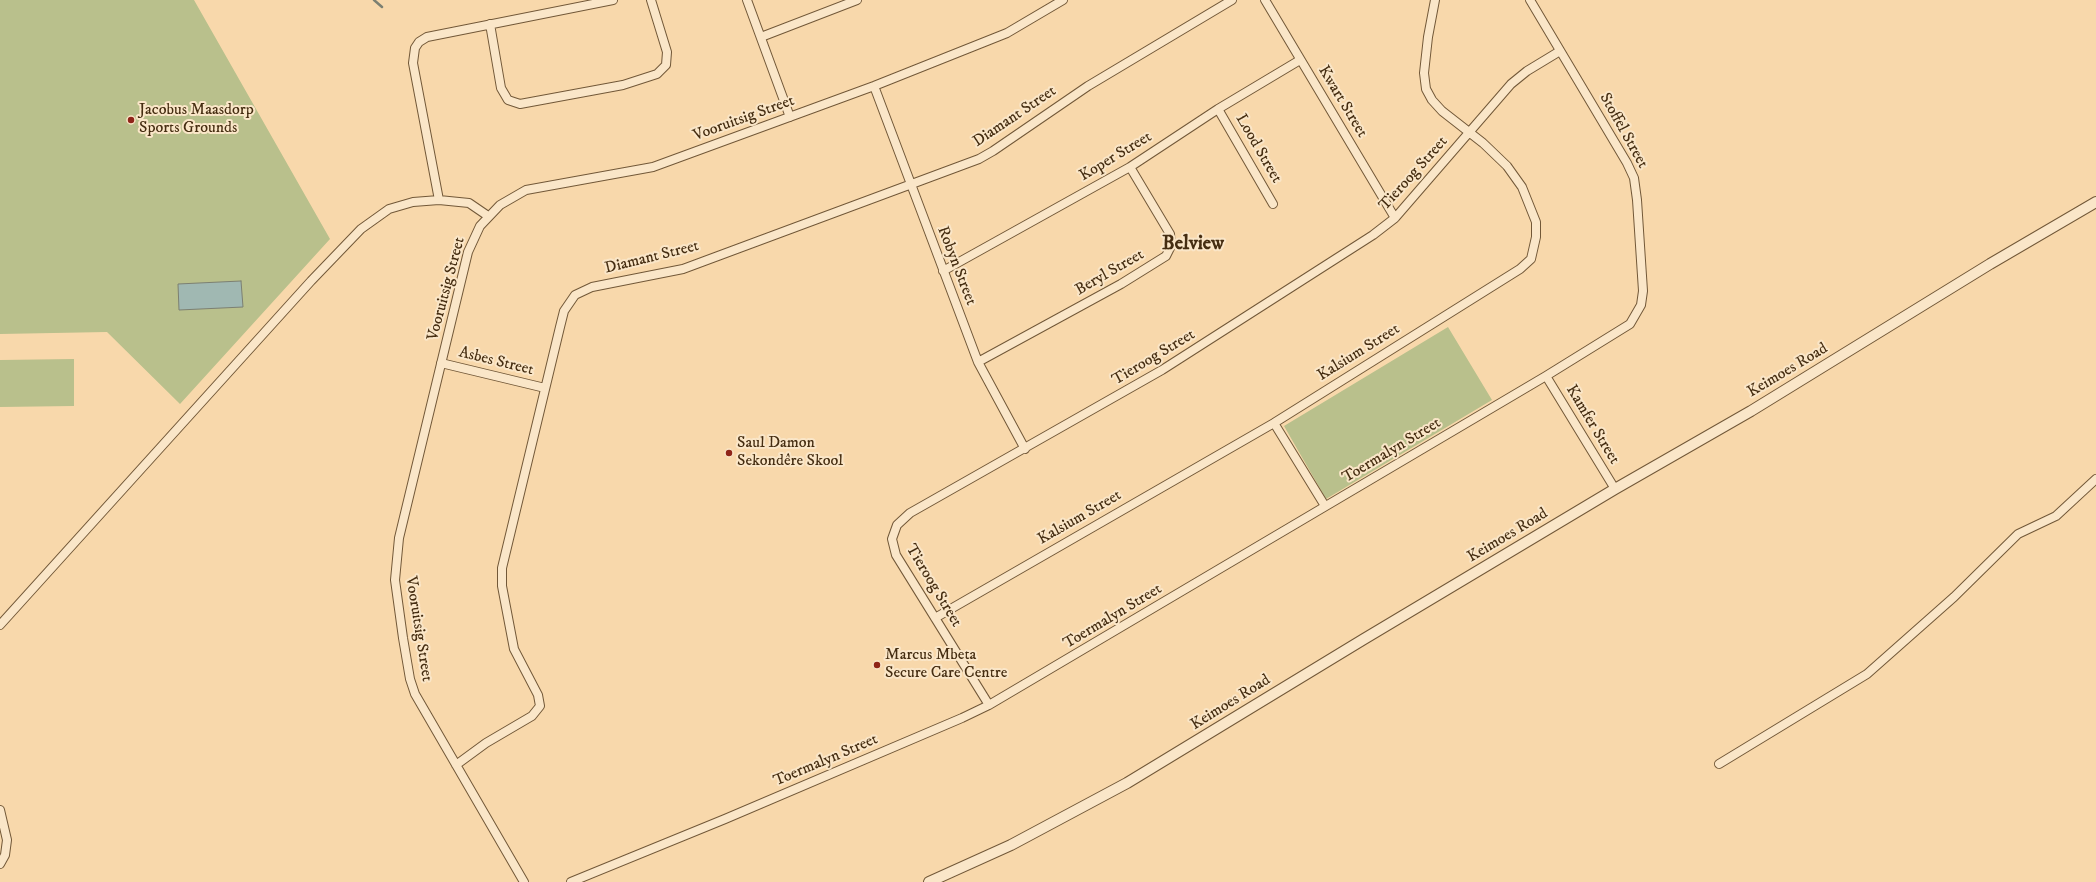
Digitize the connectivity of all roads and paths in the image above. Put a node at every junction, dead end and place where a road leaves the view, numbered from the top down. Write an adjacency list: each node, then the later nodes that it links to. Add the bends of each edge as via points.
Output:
1 (613, 0): 11 (street, via 603,4)
2 (650, 0): 11 (street, via 667,52 666,65 657,74 623,85 520,104 508,100 501,88)
3 (747, 0): 12 (street)
4 (857, 0): 10 (street)
5 (1063, 0): 15 (street, Vooruitsig Street, via 1007,33)
6 (1232, 0): 20 (street, Diamant Street, via 1075,94 994,151)
7 (1265, 0): 14 (street, Kwart Street)
8 (1435, 0): 18 (street, Kalsium Street, via 1424,73 1426,89 1442,111)
9 (1530, 0): 13 (street, Stoffel Street)
10 (838, 3): 12 (street)
11 (490, 24): 21 (street, via 427,37 415,48 413,63)
12 (761, 37): 17 (street)
13 (1560, 51): 18 (street, Tieroog Street, via 1511,84); 27 (street, Stoffel Street, via 1627,162 1634,178 1643,291)
14 (1300, 60): 16 (street, Koper Street); 25 (street, Kwart Street)
15 (874, 86): 17 (street, Vooruitsig Street); 20 (street, Robyn Street)
16 (1218, 109): 19 (street, Koper Street); 23 (street, Lood Street)
17 (790, 117): 24 (street, Vooruitsig Street, via 647,169 526,190 506,200)
18 (1469, 132): 25 (street, Tieroog Street); 32 (street, Kalsium Street, via 1507,166 1522,187 1536,222 1536,237 1531,259 1520,269)
19 (1130, 167): 26 (street, Koper Street); 28 (street, Beryl Street, via 1170,234 1171,246 1166,256 1121,284)
20 (911, 185): 26 (street, Robyn Street); 31 (street, Diamant Street, via 683,269 578,292 564,311)
21 (439, 200): 24 (street, via 469,203); 38 (street, via 396,206 383,212 361,229)
22 (2096, 202): 35 (street, Keimoes Road, via 1758,407)
23 (1273, 204)
24 (488, 216): 29 (street, Vooruitsig Street, via 480,226 468,252)
25 (1395, 218): 33 (street, Tieroog Street, via 1373,236 1209,342)
26 (943, 271): 28 (street, Robyn Street)
27 (1637, 314): 30 (street, Toermalyn Street, via 1624,329)
28 (978, 362): 33 (street, Robyn Street)
29 (441, 363): 31 (street, Asbes Street); 41 (street, Vooruitsig Street, via 399,538 395,580 402,638 412,687)
30 (1546, 376): 35 (street, Kamfer Street); 36 (street, Toermalyn Street)
31 (545, 388): 41 (street, Diamant Street, via 505,552 502,574 508,625 514,649 538,695 540,706 532,716 486,743)
32 (1274, 423): 36 (street); 37 (street, Kalsium Street)
33 (1025, 449): 37 (street, Tieroog Street, via 910,513 894,528 894,550)
34 (2096, 479): 40 (street, via 2056,516 2018,534 1954,597 1868,674)
35 (1615, 488): 46 (street, Keimoes Road, via 1127,784 1028,836)
36 (1325, 506): 39 (street, Toermalyn Street)
37 (935, 618): 39 (street, Tieroog Street)
38 (0, 625)
39 (989, 705): 45 (street, Toermalyn Street, via 725,819)
40 (1719, 764)
41 (456, 765): 44 (street, Vooruitsig Street)
42 (0, 810): 43 (street, via 7,840 5,855)
43 (0, 864)
44 (524, 882)
45 (571, 882)
46 (929, 882)

